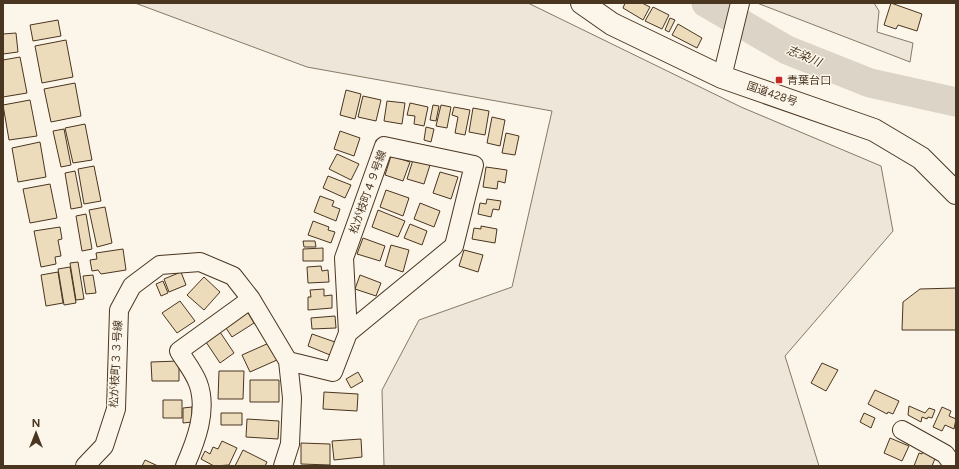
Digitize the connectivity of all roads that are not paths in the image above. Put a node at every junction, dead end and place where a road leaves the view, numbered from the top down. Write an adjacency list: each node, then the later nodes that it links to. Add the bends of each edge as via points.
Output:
1 (582, 3): 3 (highway, 国道428号, via 612,24)
2 (740, 3): 3 (street)
3 (722, 77): 4 (highway, 国道428号, via 874,130 921,158)
4 (956, 194)
5 (251, 299): 7 (street, 松が枝町３３号線); 9 (street, 松が枝町３３号線, via 234,276 200,262 160,265 132,286 119,310 116,409 104,446); 10 (street, via 179,351 198,383 202,414 195,443)
6 (348, 333): 6 (street, 松が枝町４９号線, via 454,246 474,165 384,146 344,258); 7 (street, 松が枝町４９号線, via 333,372)
7 (288, 361): 11 (street, 松が枝町３３号線, via 290,444)
8 (902, 430): 12 (street, via 945,454)
9 (85, 466)
10 (185, 466)
11 (283, 466)
12 (954, 466)

